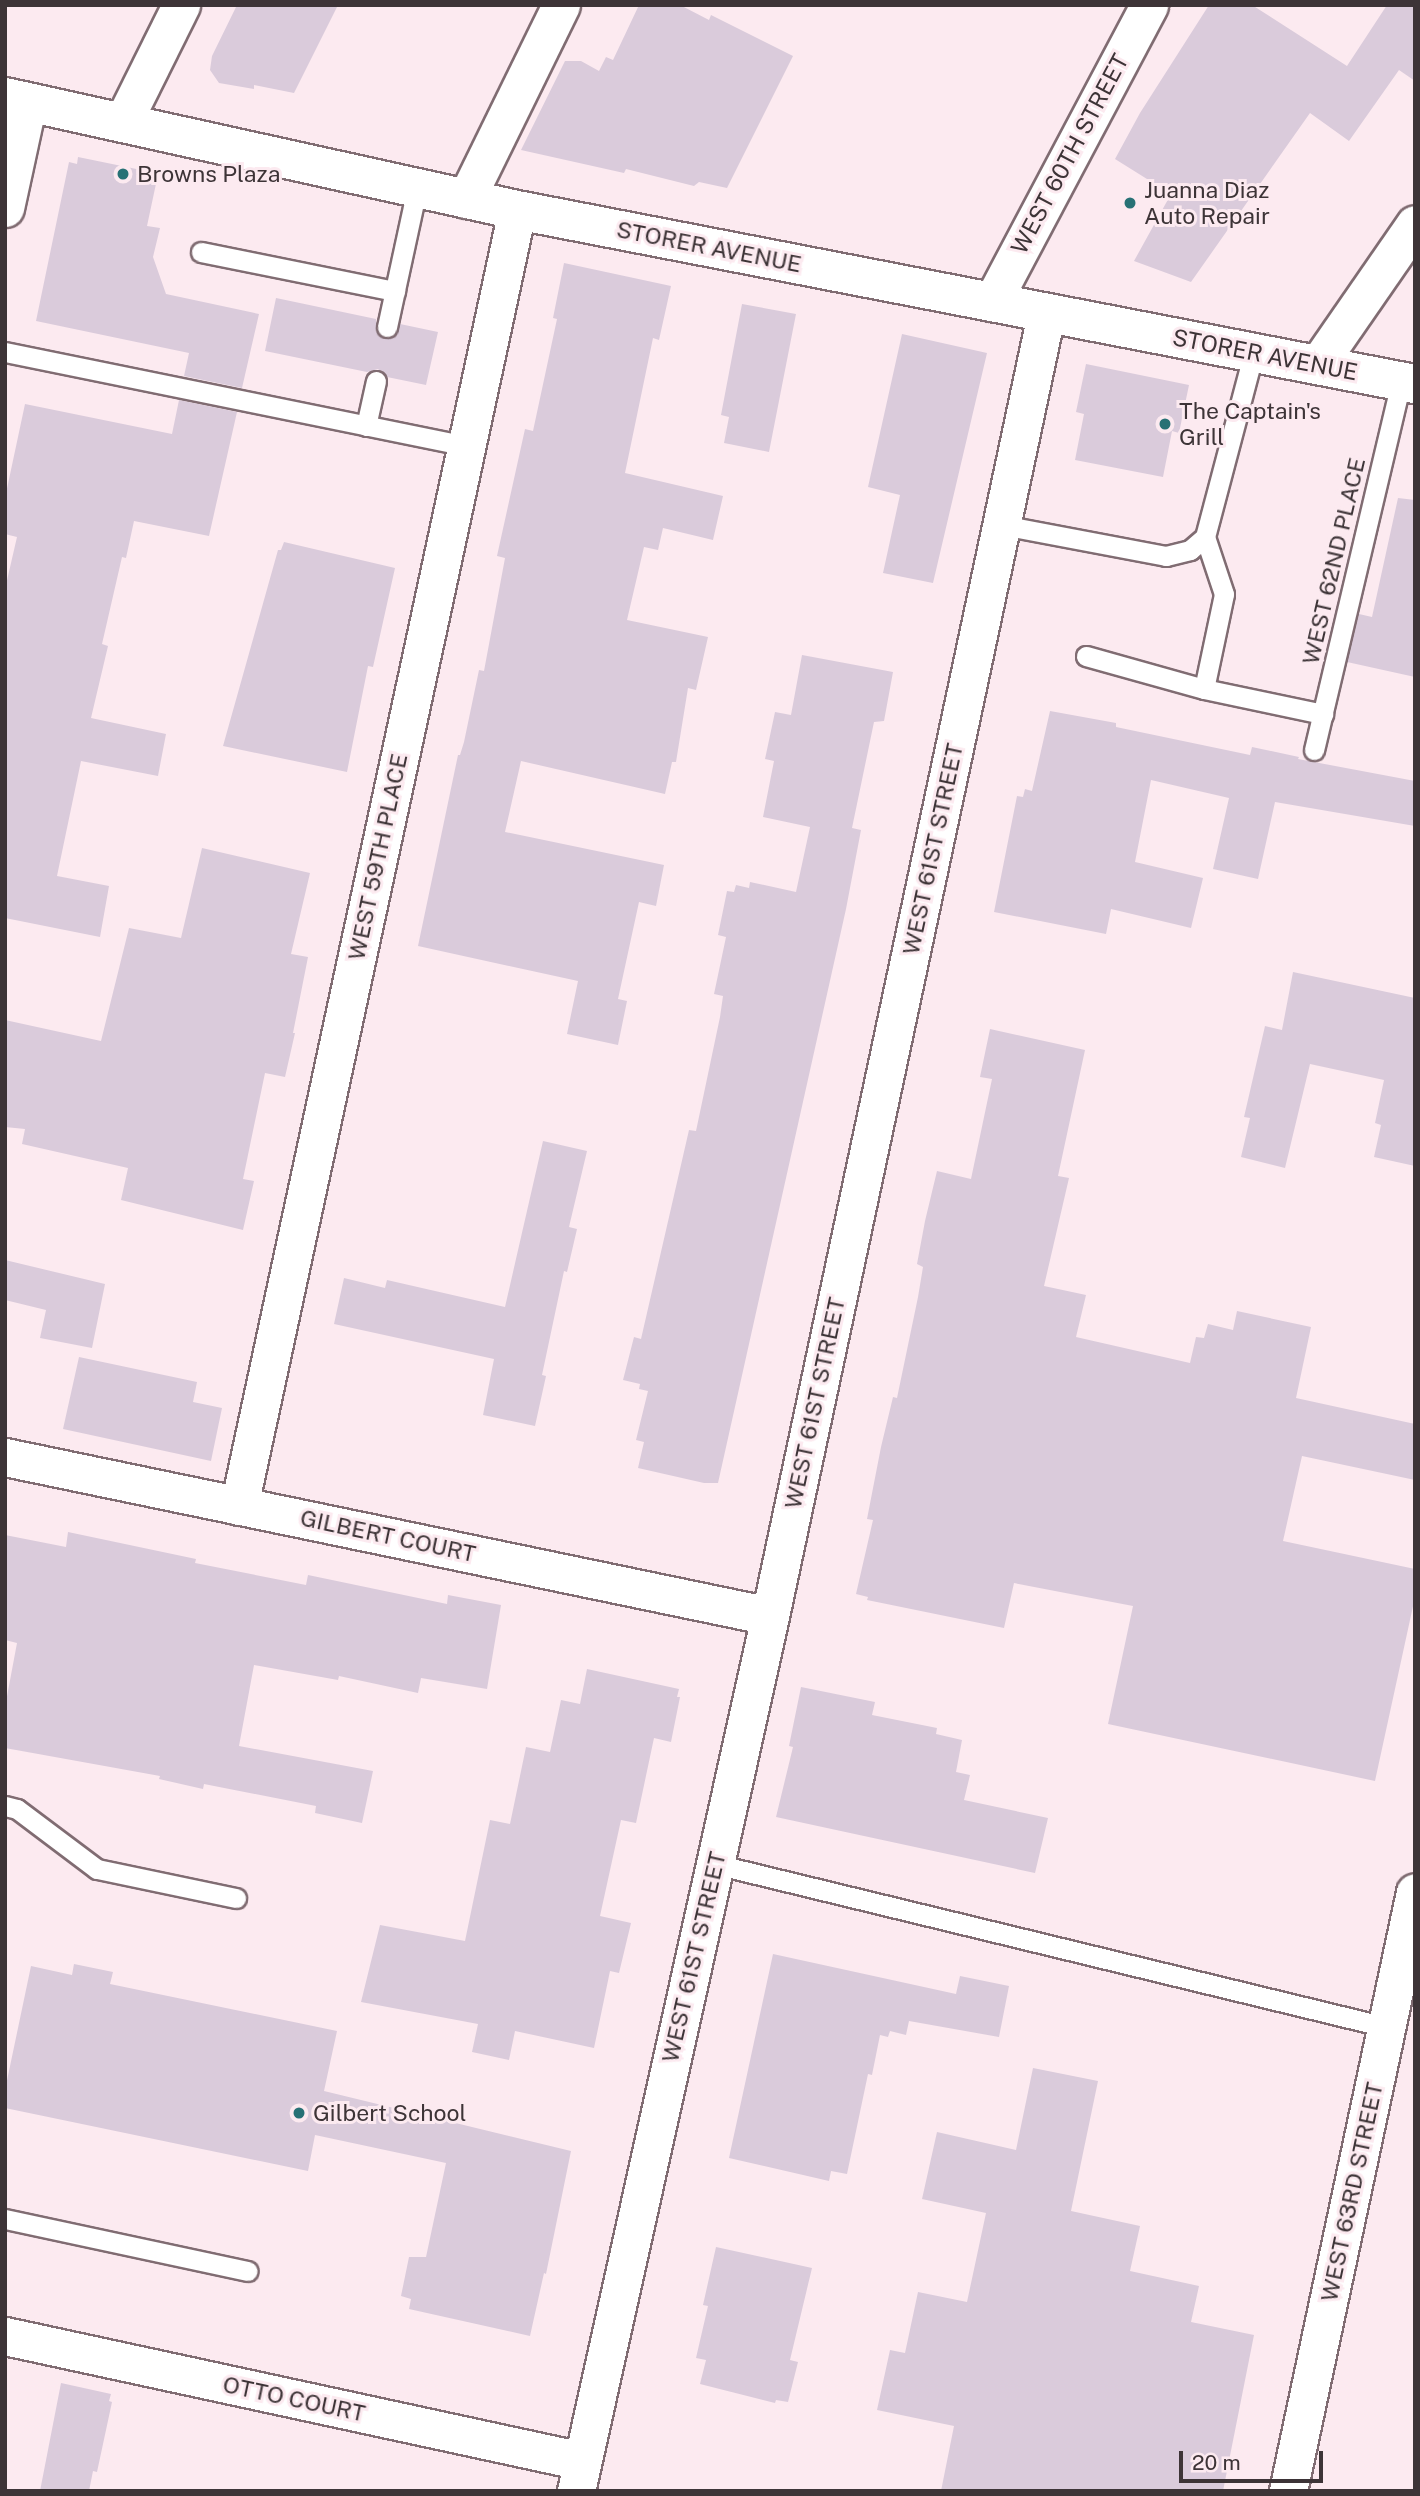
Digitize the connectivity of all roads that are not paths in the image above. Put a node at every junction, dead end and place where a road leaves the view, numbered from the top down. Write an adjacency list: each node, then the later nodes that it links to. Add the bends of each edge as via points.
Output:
1 (181, 5): 5 (street)
2 (561, 5): 7 (street)
3 (1149, 5): 13 (street, WEST 60TH STREET)
4 (17, 99): 5 (street, STORER AVENUE); 8 (street)
5 (123, 122): 6 (street, STORER AVENUE)
6 (417, 188): 7 (street, STORER AVENUE); 12 (lane)
7 (466, 199): 9 (street, STORER AVENUE)
8 (5, 208)
9 (517, 209): 13 (street, STORER AVENUE); 22 (street, WEST 59TH PLACE)
10 (1415, 224): 18 (street)
11 (201, 252): 12 (lane)
12 (395, 292): 15 (lane)
13 (992, 302): 14 (street, STORER AVENUE)
14 (1046, 314): 17 (street, STORER AVENUE); 23 (street, WEST 61ST STREET)
15 (387, 327)
16 (5, 352): 21 (lane)
17 (1254, 352): 18 (street, STORER AVENUE); 24 (lane)
18 (1318, 364): 20 (street, STORER AVENUE)
19 (376, 381): 21 (lane)
20 (1408, 383): 27 (lane, WEST 62ND PLACE)
21 (366, 426): 22 (lane)
22 (466, 446): 30 (street, WEST 59TH PLACE)
23 (1002, 525): 24 (lane, via 1166,556 1190,550); 31 (street, WEST 61ST STREET)
24 (1205, 537): 26 (lane, via 1224,594)
25 (1086, 656): 26 (lane)
26 (1203, 689): 27 (lane)
27 (1322, 714): 28 (lane, WEST 62ND PLACE)
28 (1314, 750)
29 (5, 1457): 30 (street, GILBERT COURT)
30 (239, 1506): 31 (street, GILBERT COURT)
31 (770, 1616): 33 (street, WEST 61ST STREET)
32 (5, 1806): 35 (lane, via 17,1809 97,1868)
33 (715, 1864): 36 (lane); 40 (street, WEST 61ST STREET)
34 (1415, 1892): 36 (street, WEST 63RD STREET)
35 (236, 1898)
36 (1386, 2027): 41 (street, WEST 63RD STREET)
37 (5, 2219): 38 (lane)
38 (247, 2271)
39 (5, 2336): 40 (street, OTTO COURT)
40 (579, 2476)
41 (1288, 2491)

